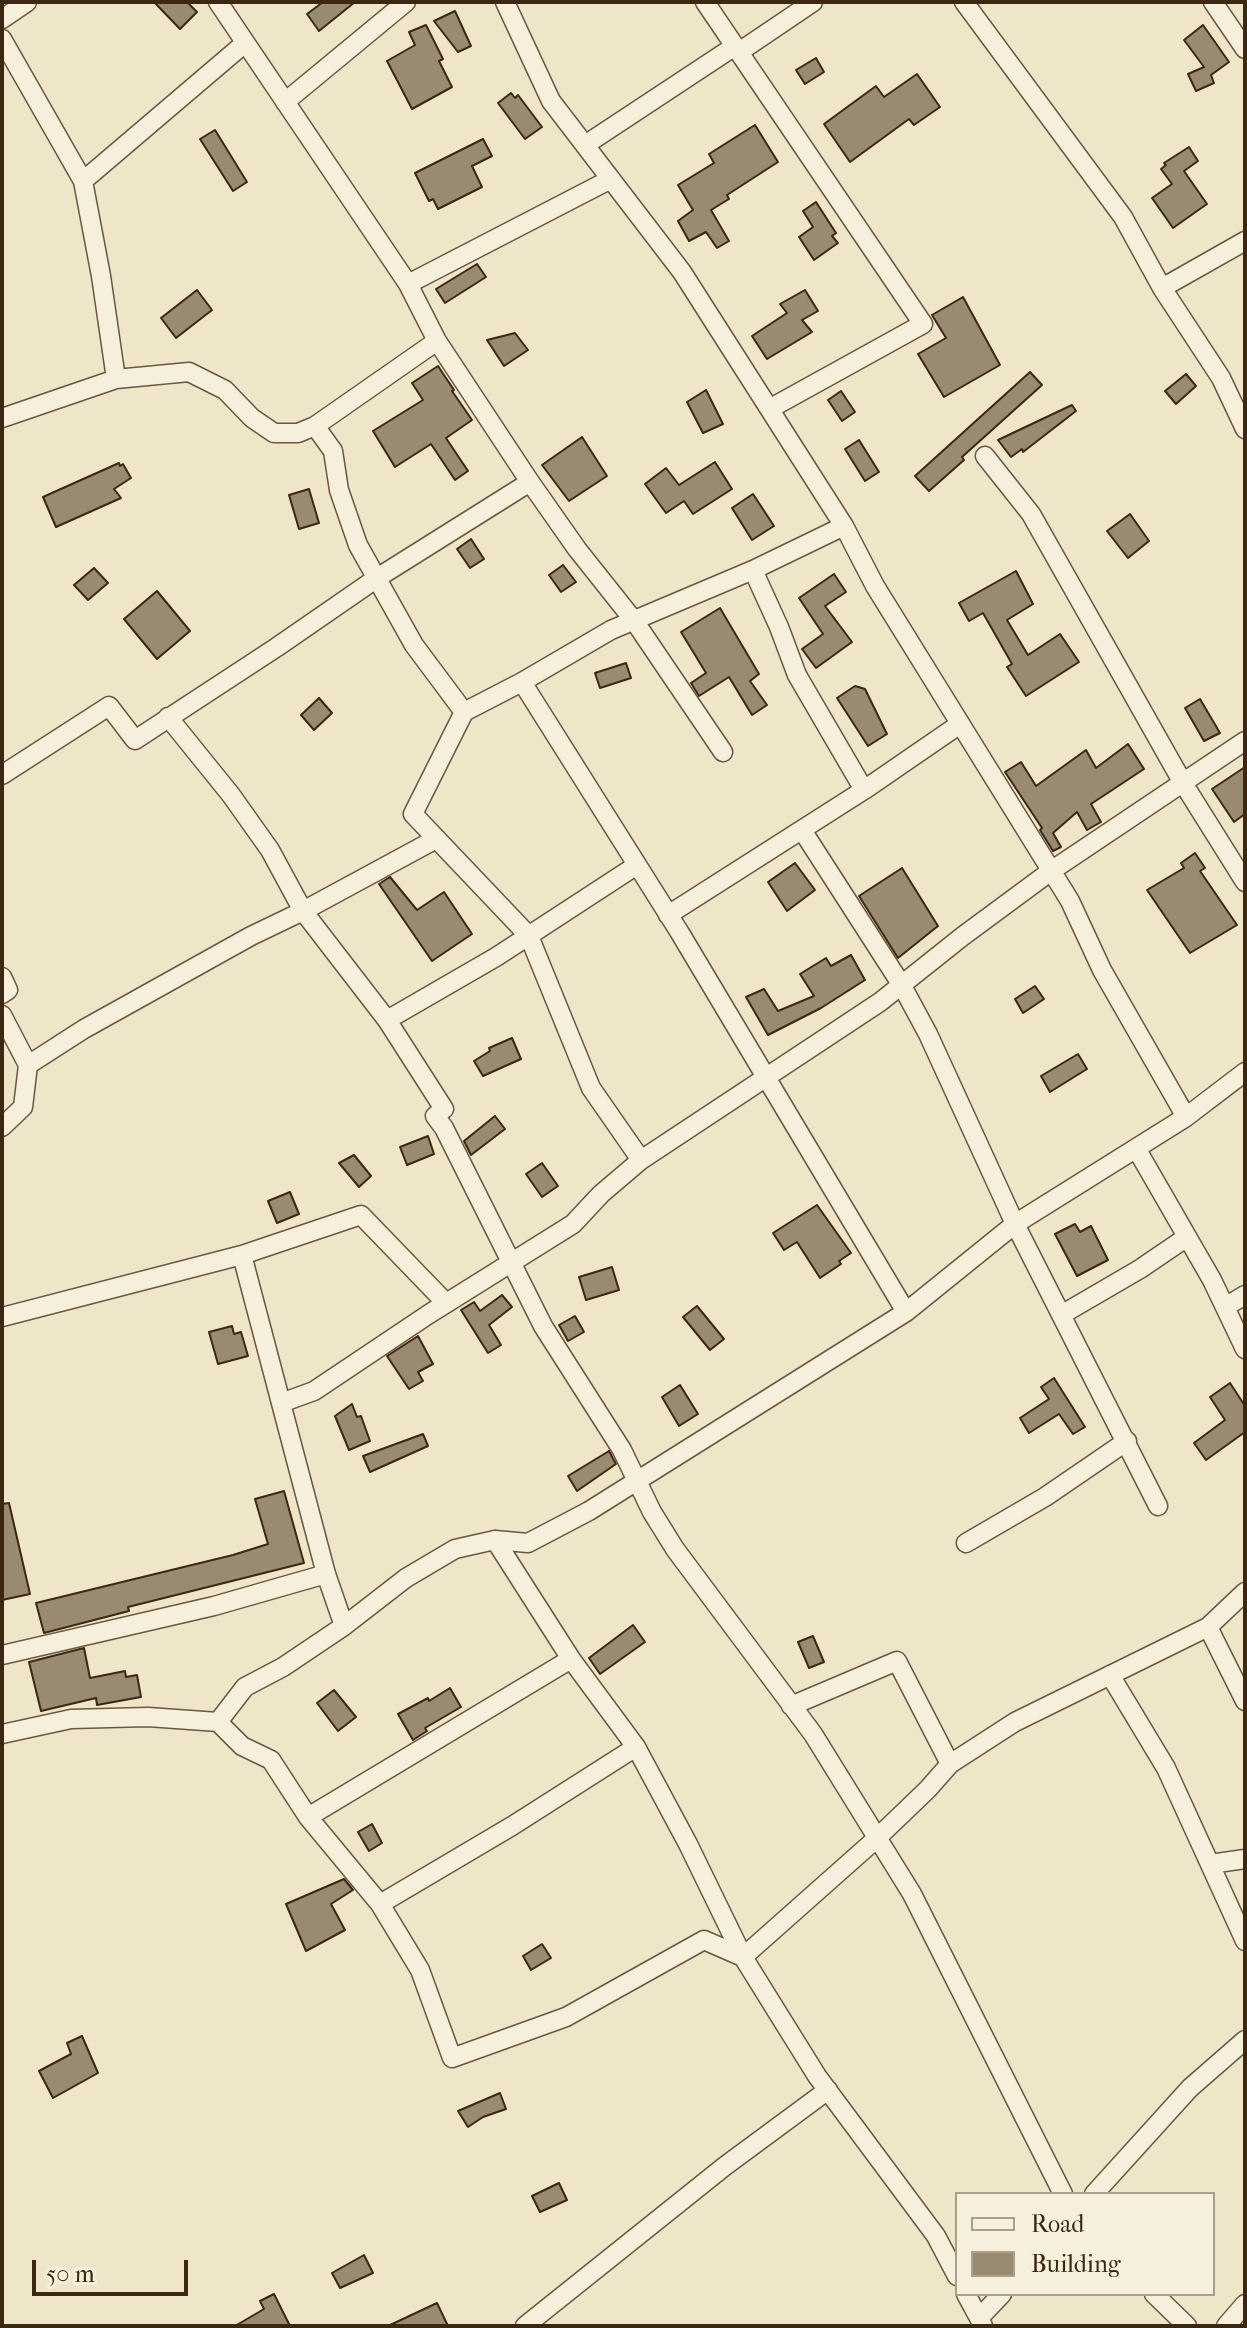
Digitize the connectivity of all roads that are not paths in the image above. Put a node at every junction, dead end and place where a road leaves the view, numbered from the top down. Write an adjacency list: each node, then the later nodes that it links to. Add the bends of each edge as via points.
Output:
1 (27, 2): 9 (street)
2 (218, 2): 11 (street)
3 (406, 2): 14 (street)
4 (505, 2): 15 (street, via 551,101)
5 (705, 2): 12 (street)
6 (813, 2): 12 (street)
7 (964, 2): 20 (street, via 1123,217)
8 (1213, 2): 13 (street)
9 (2, 19)
10 (2, 39): 17 (street)
11 (245, 43): 14 (street); 17 (street)
12 (737, 49): 15 (street); 23 (street, via 923,324)
13 (1245, 49)
14 (285, 102): 19 (street)
15 (585, 145): 16 (street)
16 (611, 179): 19 (street); 23 (street, via 682,272)
17 (83, 181): 22 (street)
18 (1245, 241): 20 (street)
19 (408, 284): 21 (street)
20 (1162, 288): 26 (street, via 1221,378)
21 (437, 341): 25 (street); 28 (street)
22 (116, 379): 24 (street); 25 (street, via 189,372 225,390 274,433 298,433)
23 (771, 408): 29 (street)
24 (2, 418)
25 (315, 426): 31 (street, via 333,451 346,514)
26 (1245, 429)
27 (985, 456): 40 (street, via 1031,514)
28 (530, 482): 31 (street); 32 (street)
29 (844, 526): 30 (street); 36 (street)
30 (753, 570): 32 (street); 41 (street, via 797,675)
31 (377, 578): 34 (street, via 414,645); 35 (street)
32 (635, 622): 33 (street, via 611,630); 38 (street)
33 (522, 682): 34 (street); 44 (street)
34 (464, 712): 43 (street, via 413,814)
35 (168, 717): 39 (street, via 135,740 109,706); 47 (street, via 270,850)
36 (960, 724): 41 (street); 45 (street)
37 (1245, 741): 40 (street)
38 (723, 752)
39 (2, 775)
40 (1183, 783): 45 (street); 46 (street)
41 (864, 790): 42 (street)
42 (802, 830): 48 (street); 51 (street)
43 (436, 839): 47 (street); 49 (street)
44 (637, 865): 48 (street); 49 (street)
45 (1051, 871): 51 (street); 58 (street)
46 (1245, 882)
47 (303, 911): 54 (street); 55 (street, via 98,1021)
48 (668, 915): 57 (street)
49 (529, 936): 54 (street); 61 (street, via 591,1088)
50 (2, 977): 52 (street, via 8,990)
51 (901, 984): 57 (street); 62 (street)
52 (2, 994)
53 (2, 1015): 55 (street)
54 (387, 1020): 65 (street, via 444,1109 435,1116)
55 (28, 1065): 59 (street, via 23,1107)
56 (1245, 1072): 58 (street)
57 (767, 1077): 61 (street); 69 (street)
58 (1186, 1117): 60 (street)
59 (2, 1127)
60 (1136, 1148): 62 (street); 63 (street)
61 (641, 1160): 65 (street, via 573,1224)
62 (1015, 1224): 69 (street); 70 (street)
63 (1187, 1237): 68 (street); 70 (street)
64 (242, 1255): 67 (street, via 361,1215); 71 (street); 73 (street)
65 (512, 1262): 67 (street); 75 (street, via 543,1326)
66 (1245, 1295): 68 (street)
67 (446, 1303): 73 (street, via 314,1391)
68 (1225, 1307): 72 (street)
69 (906, 1312): 75 (street)
70 (1061, 1315): 74 (street)
71 (2, 1317)
72 (1245, 1349)
73 (281, 1403): 79 (street)
74 (1127, 1441): 76 (street); 78 (street)
75 (638, 1479): 77 (street, via 528,1543); 87 (street, via 675,1549)
76 (1158, 1506)
77 (495, 1540): 81 (street, via 455,1549 406,1578); 84 (street)
78 (966, 1543)
79 (326, 1574): 81 (street); 83 (street)
80 (1245, 1592): 82 (street)
81 (344, 1626): 88 (street, via 245,1687)
82 (1208, 1627): 85 (street); 86 (street)
83 (2, 1655)
84 (571, 1659): 90 (street); 92 (street)
85 (1110, 1675): 91 (street, via 1015,1722); 95 (street, via 1166,1768)
86 (1245, 1701)
87 (791, 1706): 91 (street, via 897,1661); 93 (street)
88 (218, 1722): 89 (street, via 71,1719); 92 (street, via 242,1746 271,1760)
89 (2, 1734)
90 (636, 1747): 96 (street); 98 (street)
91 (950, 1764): 93 (street)
92 (308, 1817): 96 (street)
93 (876, 1839): 98 (street); 101 (street, via 912,1894)
94 (1245, 1859): 95 (street)
95 (1210, 1864): 97 (street)
96 (380, 1904): 98 (street, via 420,1970 452,2058 566,2017 704,1940)
97 (1245, 1941)
98 (743, 1957): 100 (street)
99 (1245, 2040): 102 (street, via 1190,2088)
100 (828, 2090): 103 (street, via 936,2236); 109 (street, via 703,2182)
101 (1062, 2192)
102 (1096, 2192)
103 (955, 2272)
104 (967, 2296): 108 (street)
105 (1000, 2296): 108 (street)
106 (1156, 2296): 110 (street)
107 (1245, 2304): 111 (street)
108 (981, 2322)
109 (525, 2326)
110 (1187, 2326)
111 (1226, 2326)

